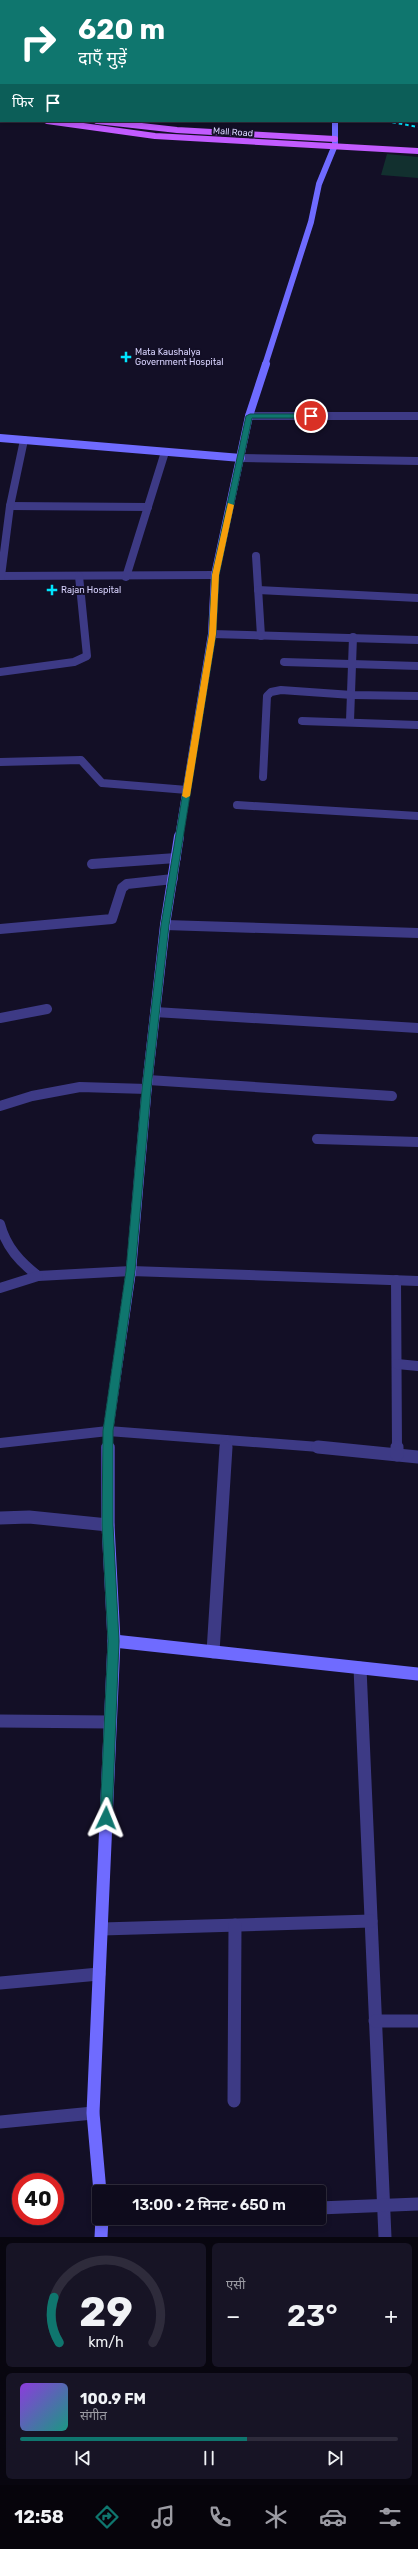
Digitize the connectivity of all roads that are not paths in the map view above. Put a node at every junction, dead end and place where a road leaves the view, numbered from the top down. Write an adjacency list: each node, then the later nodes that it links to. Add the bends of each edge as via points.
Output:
1 (54, 122): 4 (main road, Mall Road, via 155,136)
2 (106, 122): 4 (main road, Mall Road)
3 (335, 122): 4 (street)
4 (335, 142): 5 (main road, Mall Road); 6 (main road, Mall Road); 7 (street, via 319,184 311,222)
5 (418, 144)
6 (418, 151)
7 (250, 416): 8 (street); 12 (street)
8 (418, 416)
9 (0, 438): 10 (street)
10 (24, 440): 11 (street); 14 (street)
11 (165, 452): 12 (street); 15 (street)
12 (241, 458): 13 (street); 17 (street)
13 (418, 462)
14 (10, 506): 15 (street); 18 (street)
15 (148, 507): 20 (street)
16 (256, 556): 21 (street)
17 (215, 575): 20 (street); 23 (street)
18 (0, 576): 19 (street)
19 (79, 576): 20 (street); 30 (street, via 87,656 74,662)
20 (126, 577)
21 (258, 590): 22 (street); 24 (street)
22 (418, 598)
23 (212, 634): 24 (street); 38 (street)
24 (261, 636): 25 (street)
25 (353, 638): 26 (street); 28 (street)
26 (418, 640)
27 (284, 662): 28 (street)
28 (352, 664): 29 (street); 31 (street)
29 (418, 666)
30 (0, 672)
31 (352, 695): 32 (street); 34 (street); 37 (street, via 281,690 271,692 268,696)
32 (418, 696)
33 (302, 721): 34 (street)
34 (350, 721): 35 (street)
35 (418, 725)
36 (0, 762): 38 (street, via 81,760 91,766 96,778 102,783)
37 (264, 777)
38 (187, 790): 41 (street)
39 (237, 805): 40 (street)
40 (418, 816)
41 (176, 858): 42 (street); 43 (street)
42 (92, 864)
43 (173, 879): 44 (street); 45 (street, via 127,884 120,893 115,916 106,921)
44 (165, 925): 46 (street); 48 (street)
45 (0, 930)
46 (418, 933)
47 (48, 1010): 49 (street)
48 (155, 1012): 50 (street); 51 (street)
49 (0, 1018)
50 (418, 1028)
51 (147, 1085): 52 (street); 53 (street, via 80,1087 32,1096); 57 (street)
52 (392, 1096)
53 (0, 1106)
54 (317, 1139): 55 (street)
55 (418, 1142)
56 (0, 1224): 58 (street, via 2,1234 20,1262)
57 (131, 1271): 58 (street); 59 (street); 64 (street)
58 (38, 1276): 61 (street)
59 (396, 1280): 60 (street); 62 (street)
60 (418, 1281)
61 (0, 1288)
62 (397, 1364): 63 (street); 67 (street)
63 (418, 1366)
64 (108, 1431): 65 (street); 66 (street); 70 (street)
65 (226, 1440): 67 (street, via 377,1451); 72 (street)
66 (0, 1443)
67 (397, 1455): 68 (street)
68 (418, 1457)
69 (0, 1518): 70 (street, via 18,1517)
70 (108, 1525): 71 (street)
71 (114, 1641): 72 (street); 76 (street)
72 (213, 1652): 73 (street)
73 (360, 1668): 74 (street); 77 (street)
74 (418, 1674)
75 (0, 1722): 76 (street)
76 (110, 1722): 79 (street)
77 (371, 1921): 78 (street); 82 (street)
78 (235, 1925): 79 (street); 84 (street)
79 (102, 1929): 80 (street)
80 (99, 1974): 81 (street); 85 (street)
81 (0, 1983)
82 (376, 2021): 83 (street); 89 (street)
83 (418, 2021)
84 (234, 2101)
85 (93, 2113): 86 (street); 87 (street)
86 (0, 2122)
87 (99, 2185)
88 (418, 2204): 89 (street)
89 (384, 2206): 90 (street); 93 (street)
90 (326, 2208)
91 (102, 2225): 92 (street)
92 (101, 2237)
93 (385, 2237)

